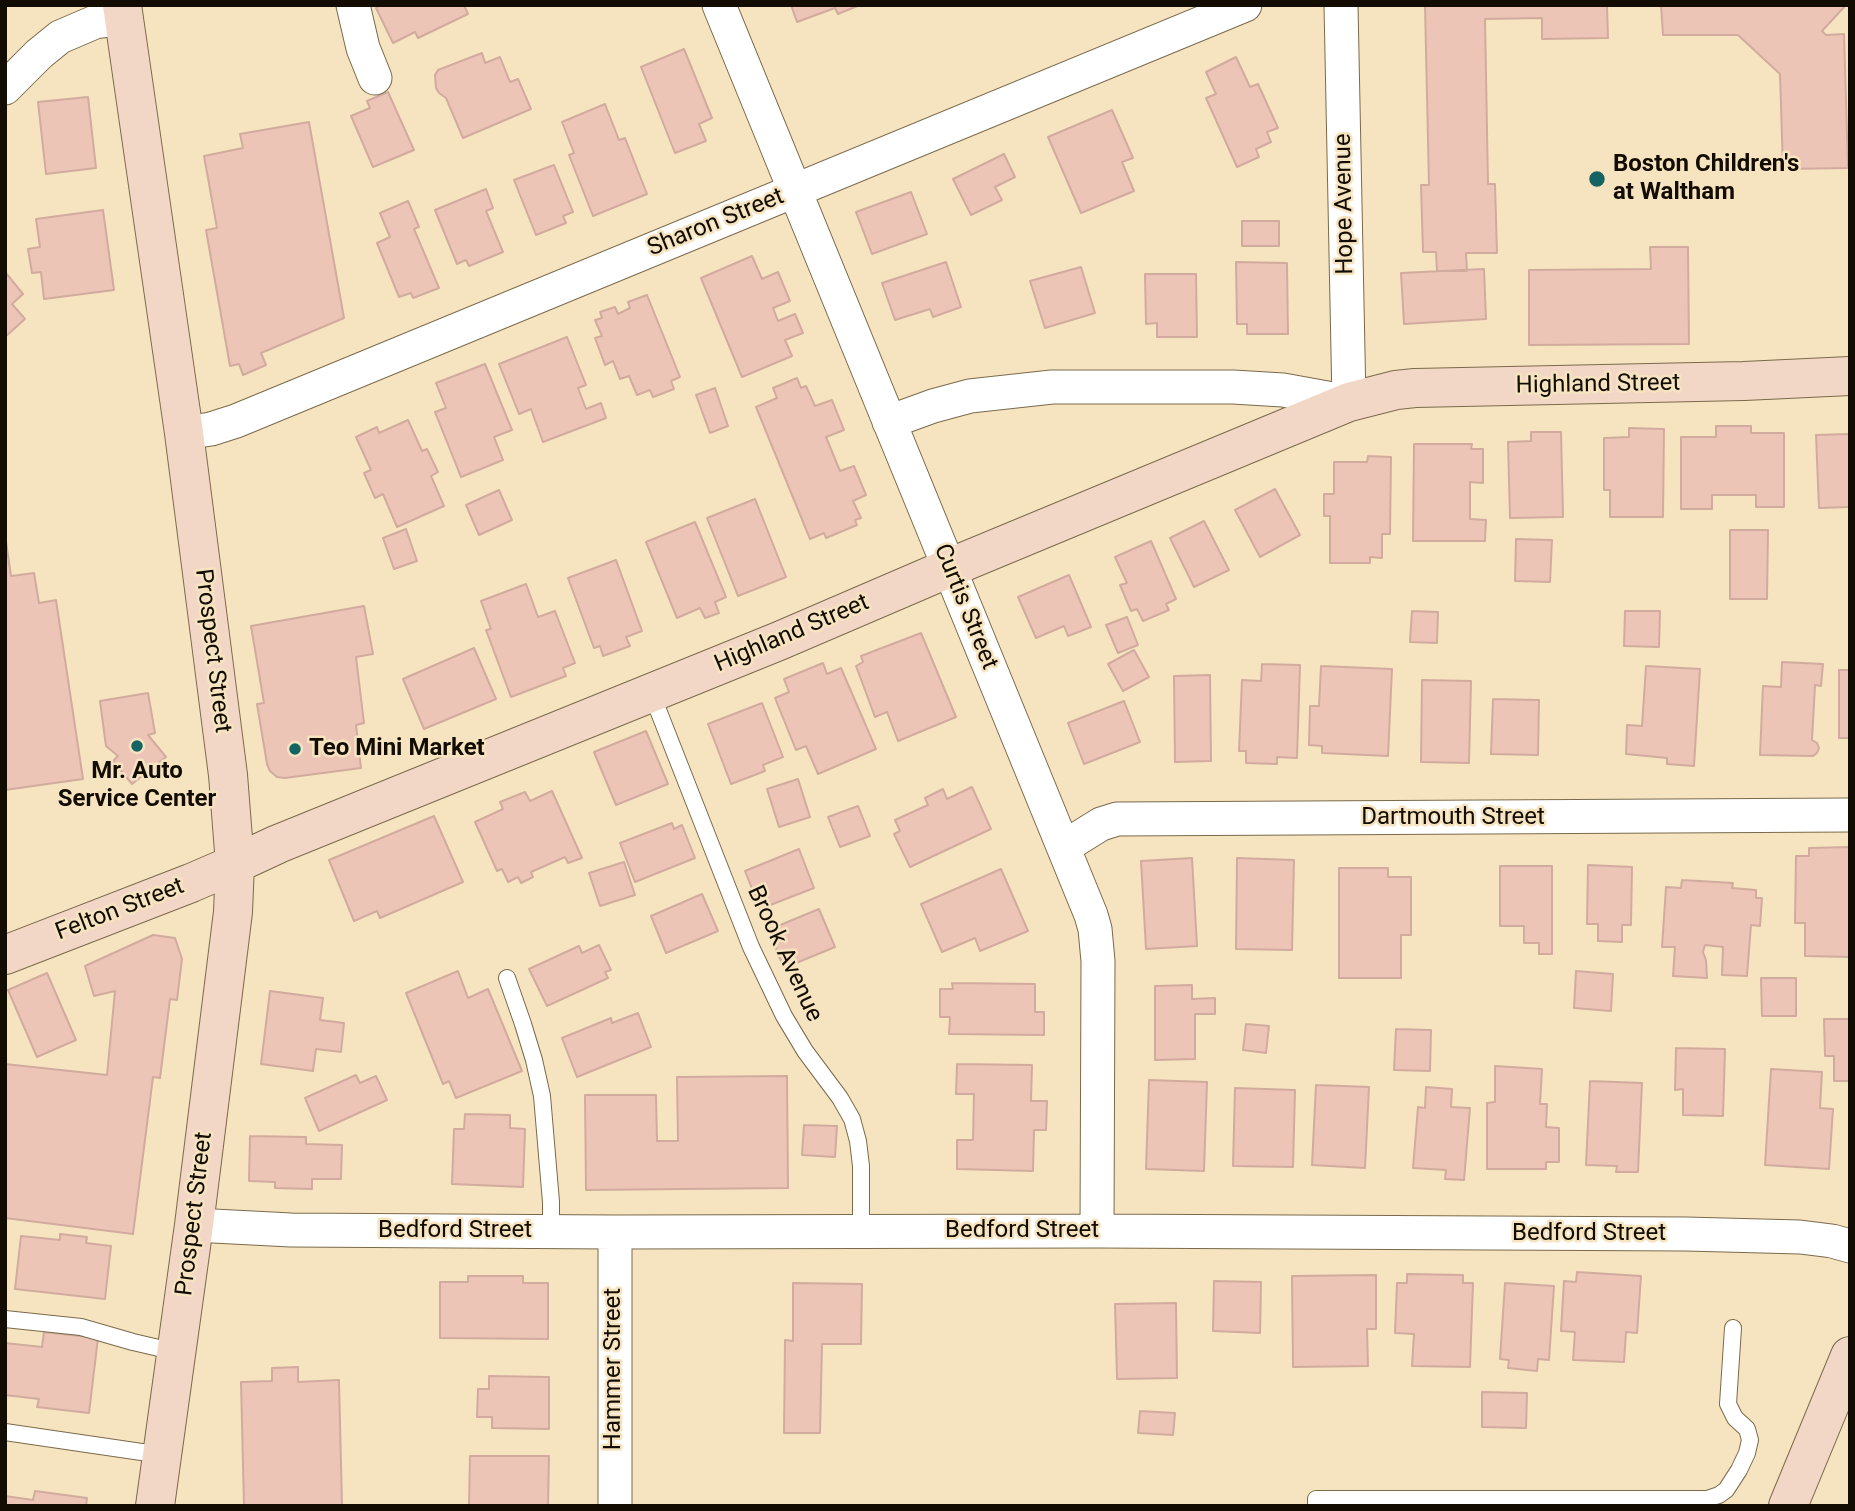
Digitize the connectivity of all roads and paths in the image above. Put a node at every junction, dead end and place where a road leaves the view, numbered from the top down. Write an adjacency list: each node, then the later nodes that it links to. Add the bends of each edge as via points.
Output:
1 (353, 5): 6 (street)
2 (719, 5): 8 (street, Curtis Street)
3 (1245, 5): 8 (street, Sharon Street)
4 (1340, 5): 10 (street, Hope Avenue)
5 (122, 12): 7 (street, via 60,37); 12 (street, Prospect Street)
6 (375, 78)
7 (5, 88)
8 (795, 191): 11 (street, Curtis Street); 12 (street, Sharon Street, via 236,421)
9 (1850, 376): 10 (street, Highland Street, via 1415,388)
10 (1349, 402): 11 (street, Highland Street, via 1233,387 1052,387 961,398); 13 (street, Highland Street)
11 (889, 422): 13 (street, Curtis Street)
12 (184, 433): 17 (street, Prospect Street, via 228,775)
13 (949, 568): 14 (street, Highland Street); 16 (street, Curtis Street)
14 (651, 692): 17 (street, Highland Street); 24 (lane, Brook Avenue, via 751,947 784,1016 852,1119 861,1166)
15 (1850, 816): 16 (street, Dartmouth Street, via 1116,819)
16 (1064, 847): 21 (street, Curtis Street, via 1097,941)
17 (235, 864): 18 (street, Felton Street); 20 (street, Prospect Street)
18 (5, 955)
19 (507, 978): 22 (lane, via 542,1096)
20 (194, 1225): 22 (street, Bedford Street); 28 (street, Prospect Street)
21 (1097, 1231): 24 (street, Bedford Street); 25 (street, Bedford Street, via 1686,1234 1800,1237)
22 (551, 1232): 23 (street, Bedford Street)
23 (615, 1232): 24 (street, Bedford Street); 34 (street, Hammer Street)
24 (861, 1232)
25 (1850, 1245)
26 (5, 1319): 28 (lane, via 81,1327)
27 (1733, 1328): 32 (lane, via 1728,1404 1749,1433 1749,1446 1723,1493)
28 (176, 1352): 31 (street, Prospect Street)
29 (1850, 1356): 36 (street)
30 (5, 1432): 31 (lane)
31 (162, 1455): 33 (street, Prospect Street)
32 (1679, 1502): 35 (lane, via 1316,1499)
33 (155, 1506)
34 (615, 1506)
35 (1316, 1506)
36 (1788, 1506)

